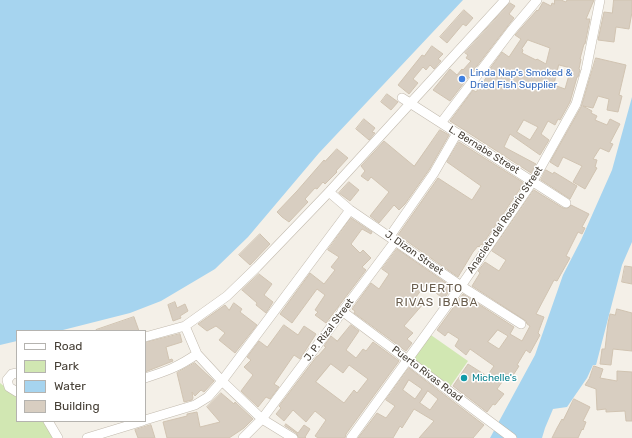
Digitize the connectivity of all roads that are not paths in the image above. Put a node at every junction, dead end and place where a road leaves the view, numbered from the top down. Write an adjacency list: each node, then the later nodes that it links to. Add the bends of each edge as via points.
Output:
1 (505, 0): 5 (street)
2 (537, 0): 6 (street)
3 (600, 0): 8 (street, Anacleto del Rosario Street, via 586,70 576,104)
4 (402, 98): 5 (street, L. Bernabe Street)
5 (410, 104): 6 (street, L. Bernabe Street); 9 (street)
6 (441, 123): 7 (street, L. Bernabe Street)
7 (457, 133): 8 (street, L. Bernabe Street); 12 (street, J. P. Rizal Street)
8 (533, 181): 10 (street, L. Bernabe Street); 13 (street, Anacleto del Rosario Street)
9 (329, 192): 11 (street, J. Dizon Street); 16 (street, via 227,296)
10 (566, 203)
11 (350, 210): 12 (street, J. Dizon Street); 22 (street)
12 (393, 238): 13 (street, J. Dizon Street); 14 (street, J. P. Rizal Street)
13 (461, 286): 15 (street, J. Dizon Street); 19 (street, Anacleto del Rosario Street)
14 (342, 311): 19 (street, Puerto Rivas Road); 24 (street, J. P. Rizal Street)
15 (521, 324)
16 (185, 326): 17 (street); 18 (street)
17 (146, 337)
18 (198, 354): 21 (street, via 171,370); 22 (street)
19 (407, 359): 32 (street, Anacleto del Rosario Street); 33 (street, Puerto Rivas Road)
20 (16, 373): 23 (street, via 7,380 9,386)
21 (146, 378)
22 (222, 381): 24 (street); 25 (street, via 208,397 195,405)
23 (16, 391)
24 (262, 419): 30 (street, J. P. Rizal Street); 31 (street)
25 (146, 420)
26 (49, 422): 28 (street)
27 (141, 422): 29 (street)
28 (58, 438)
29 (87, 438)
30 (243, 438)
31 (292, 438)
32 (351, 438)
33 (512, 438)

